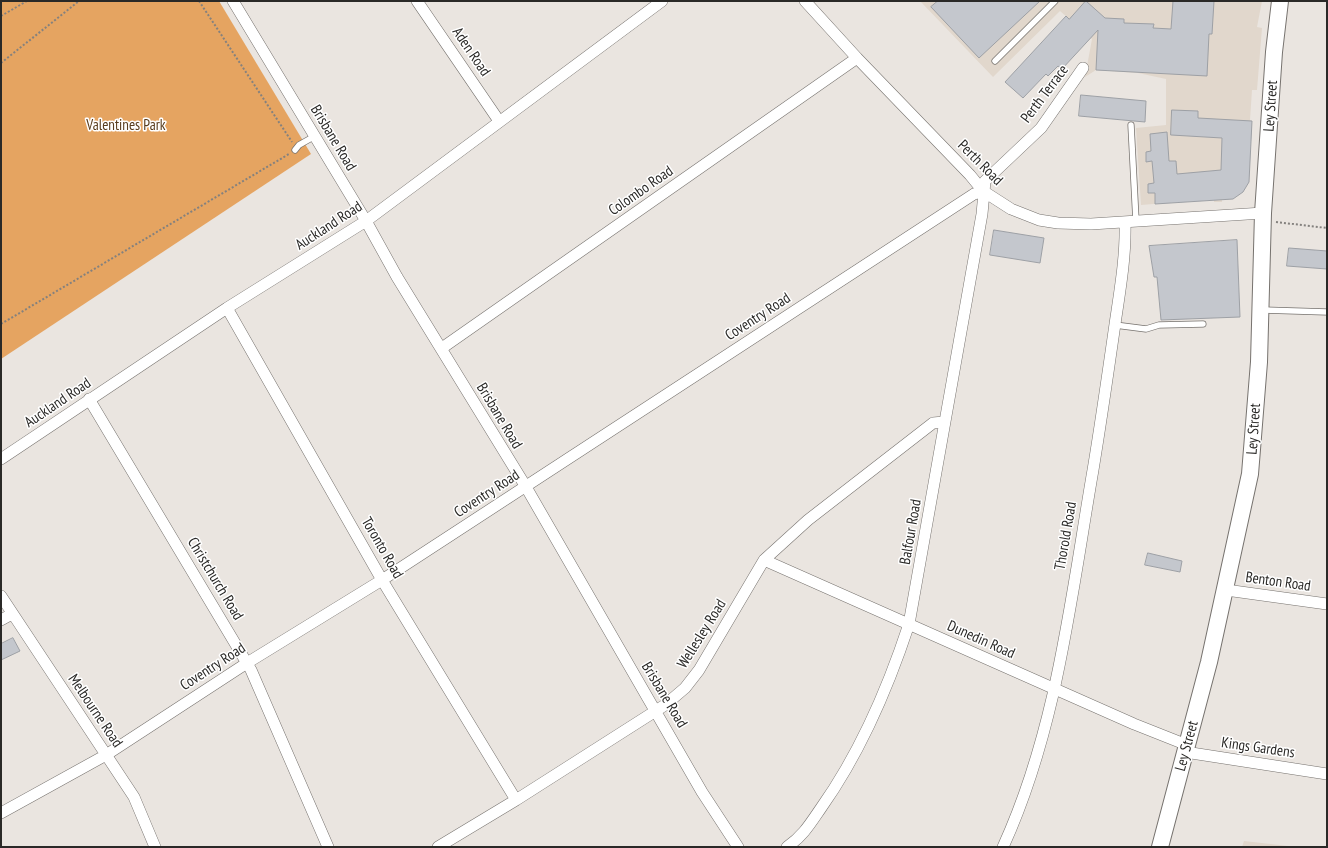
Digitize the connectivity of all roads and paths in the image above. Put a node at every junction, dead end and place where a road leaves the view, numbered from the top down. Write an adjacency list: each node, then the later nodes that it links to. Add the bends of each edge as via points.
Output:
1 (26, 1): 10 (path)
2 (79, 1): 13 (path)
3 (199, 1): 18 (path, via 290,138)
4 (233, 1): 17 (street, Brisbane Road)
5 (417, 1): 15 (street, Aden Road)
6 (662, 1): 15 (street, Auckland Road)
7 (805, 1): 11 (street, Perth Road)
8 (1055, 1): 12 (lane)
9 (1280, 1): 20 (street, Ley Street)
10 (1, 16)
11 (857, 58): 19 (street, Perth Road, via 970,174); 30 (street, Colombo Road)
12 (995, 61)
13 (1, 63)
14 (1083, 68): 19 (street, Perth Terrace, via 1041,128 985,181)
15 (499, 121): 21 (street, Auckland Road)
16 (1131, 125): 22 (lane)
17 (315, 136): 18 (lane); 21 (street, Brisbane Road)
18 (295, 150): 27 (path)
19 (983, 191): 22 (street, Perth Road, via 1011,209 1039,220 1078,224); 32 (street, Balfour Road, via 982,214); 34 (street, Coventry Road, via 967,198)
20 (1263, 217): 22 (street, Perth Road); 23 (path); 25 (street, Ley Street)
21 (366, 221): 24 (street, Auckland Road); 30 (street, Brisbane Road, via 397,277)
22 (1131, 221): 29 (street, Thorold Road)
23 (1327, 228)
24 (227, 308): 31 (street, Auckland Road); 36 (street, Toronto Road)
25 (1260, 310): 26 (lane); 37 (street, Ley Street, via 1259,362 1250,474)
26 (1327, 312)
27 (1, 324)
28 (1203, 324): 29 (lane, via 1159,325 1146,329)
29 (1115, 326): 44 (street, Thorold Road, via 1101,423)
30 (442, 348): 34 (street, Brisbane Road)
31 (89, 399): 33 (street, Auckland Road); 43 (street, Christchurch Road)
32 (944, 422): 35 (street, Wellesley Road, via 932,422 808,520); 42 (street, Balfour Road)
33 (1, 459)
34 (526, 487): 36 (street, Coventry Road); 45 (street, Brisbane Road)
35 (764, 560): 42 (street, Dunedin Road); 45 (street, Wellesley Road, via 699,670 685,688)
36 (382, 580): 43 (street, Coventry Road); 49 (street, Toronto Road)
37 (1226, 590): 39 (street, Benton Road); 46 (street, Ley Street)
38 (1, 596): 40 (street, Melbourne Road)
39 (1327, 604)
40 (12, 614): 41 (street); 47 (street, Melbourne Road)
41 (1, 620)
42 (909, 624): 44 (street, Dunedin Road); 55 (street, Balfour Road, via 899,656 860,745 834,790 799,839)
43 (247, 662): 47 (street, Coventry Road); 52 (street, Christchurch Road)
44 (1054, 688): 46 (street, Dunedin Road); 56 (street, Thorold Road, via 1033,770)
45 (656, 711): 49 (street, Wellesley Road); 54 (street, Brisbane Road, via 702,792)
46 (1186, 748): 48 (street, Kings Gardens); 57 (street, Ley Street)
47 (106, 755): 50 (street, Coventry Road); 51 (street, Melbourne Road, via 140,807)
48 (1327, 774)
49 (516, 800): 53 (street, Wellesley Road)
50 (1, 813)
51 (154, 847)
52 (328, 847)
53 (438, 847)
54 (738, 847)
55 (787, 847)
56 (1003, 847)
57 (1160, 847)

